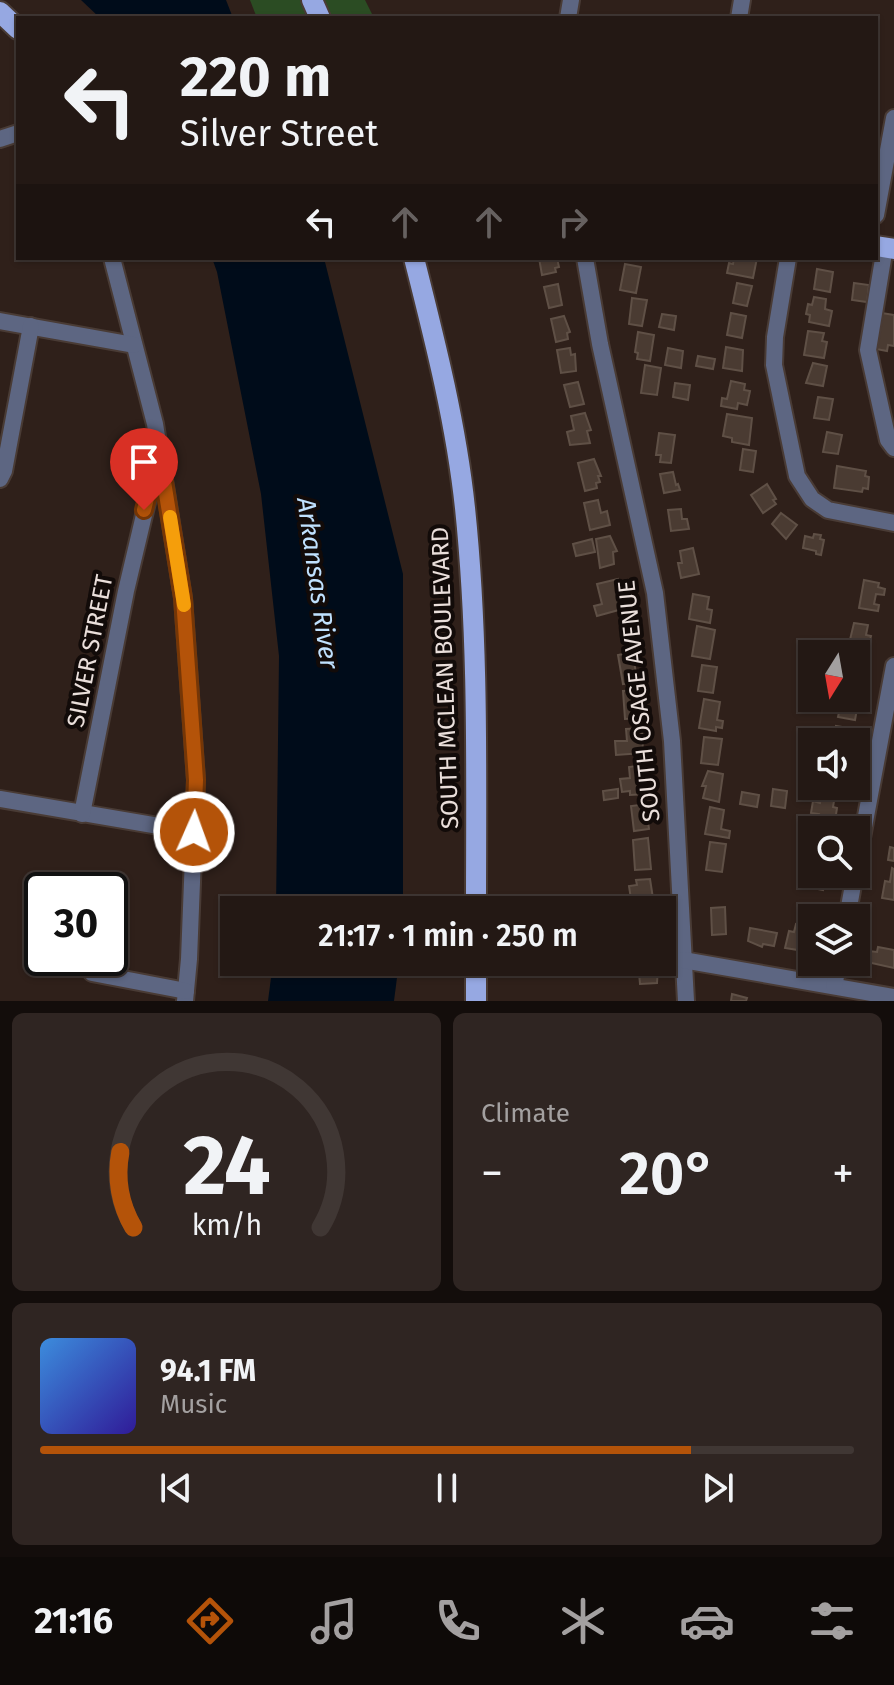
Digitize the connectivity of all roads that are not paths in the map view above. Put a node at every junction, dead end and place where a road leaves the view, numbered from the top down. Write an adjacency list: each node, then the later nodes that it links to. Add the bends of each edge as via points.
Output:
1 (0, 12): 2 (main road)
2 (16, 27)
3 (894, 118): 4 (street)
4 (878, 204)
5 (885, 247): 10 (street)
6 (113, 260): 13 (street)
7 (414, 260): 23 (main road, SOUTH MCLEAN BOULEVARD, via 446,386 465,507 475,642)
8 (585, 260): 24 (street, SOUTH OSAGE AVENUE, via 655,593 672,741)
9 (788, 260): 17 (street, via 774,365 797,476 812,499 828,510)
10 (886, 292): 14 (street, via 868,350)
11 (0, 321): 12 (street)
12 (31, 326): 13 (street); 16 (street)
13 (134, 345): 15 (street)
14 (894, 448)
15 (159, 451): 20 (street, SILVER STREET); 22 (street, via 183,598 196,780)
16 (0, 479)
17 (894, 523)
18 (894, 666): 21 (street)
19 (0, 799): 20 (street)
20 (82, 814): 22 (street)
21 (866, 816)
22 (194, 832): 29 (street)
23 (476, 896)
24 (683, 960): 28 (street); 32 (street, SOUTH OSAGE AVENUE)
25 (104, 976): 29 (street)
26 (476, 976): 31 (main road)
27 (836, 976): 28 (street)
28 (834, 986): 30 (street)
29 (185, 996)
30 (894, 997)
31 (476, 1001)
32 (686, 1001)

